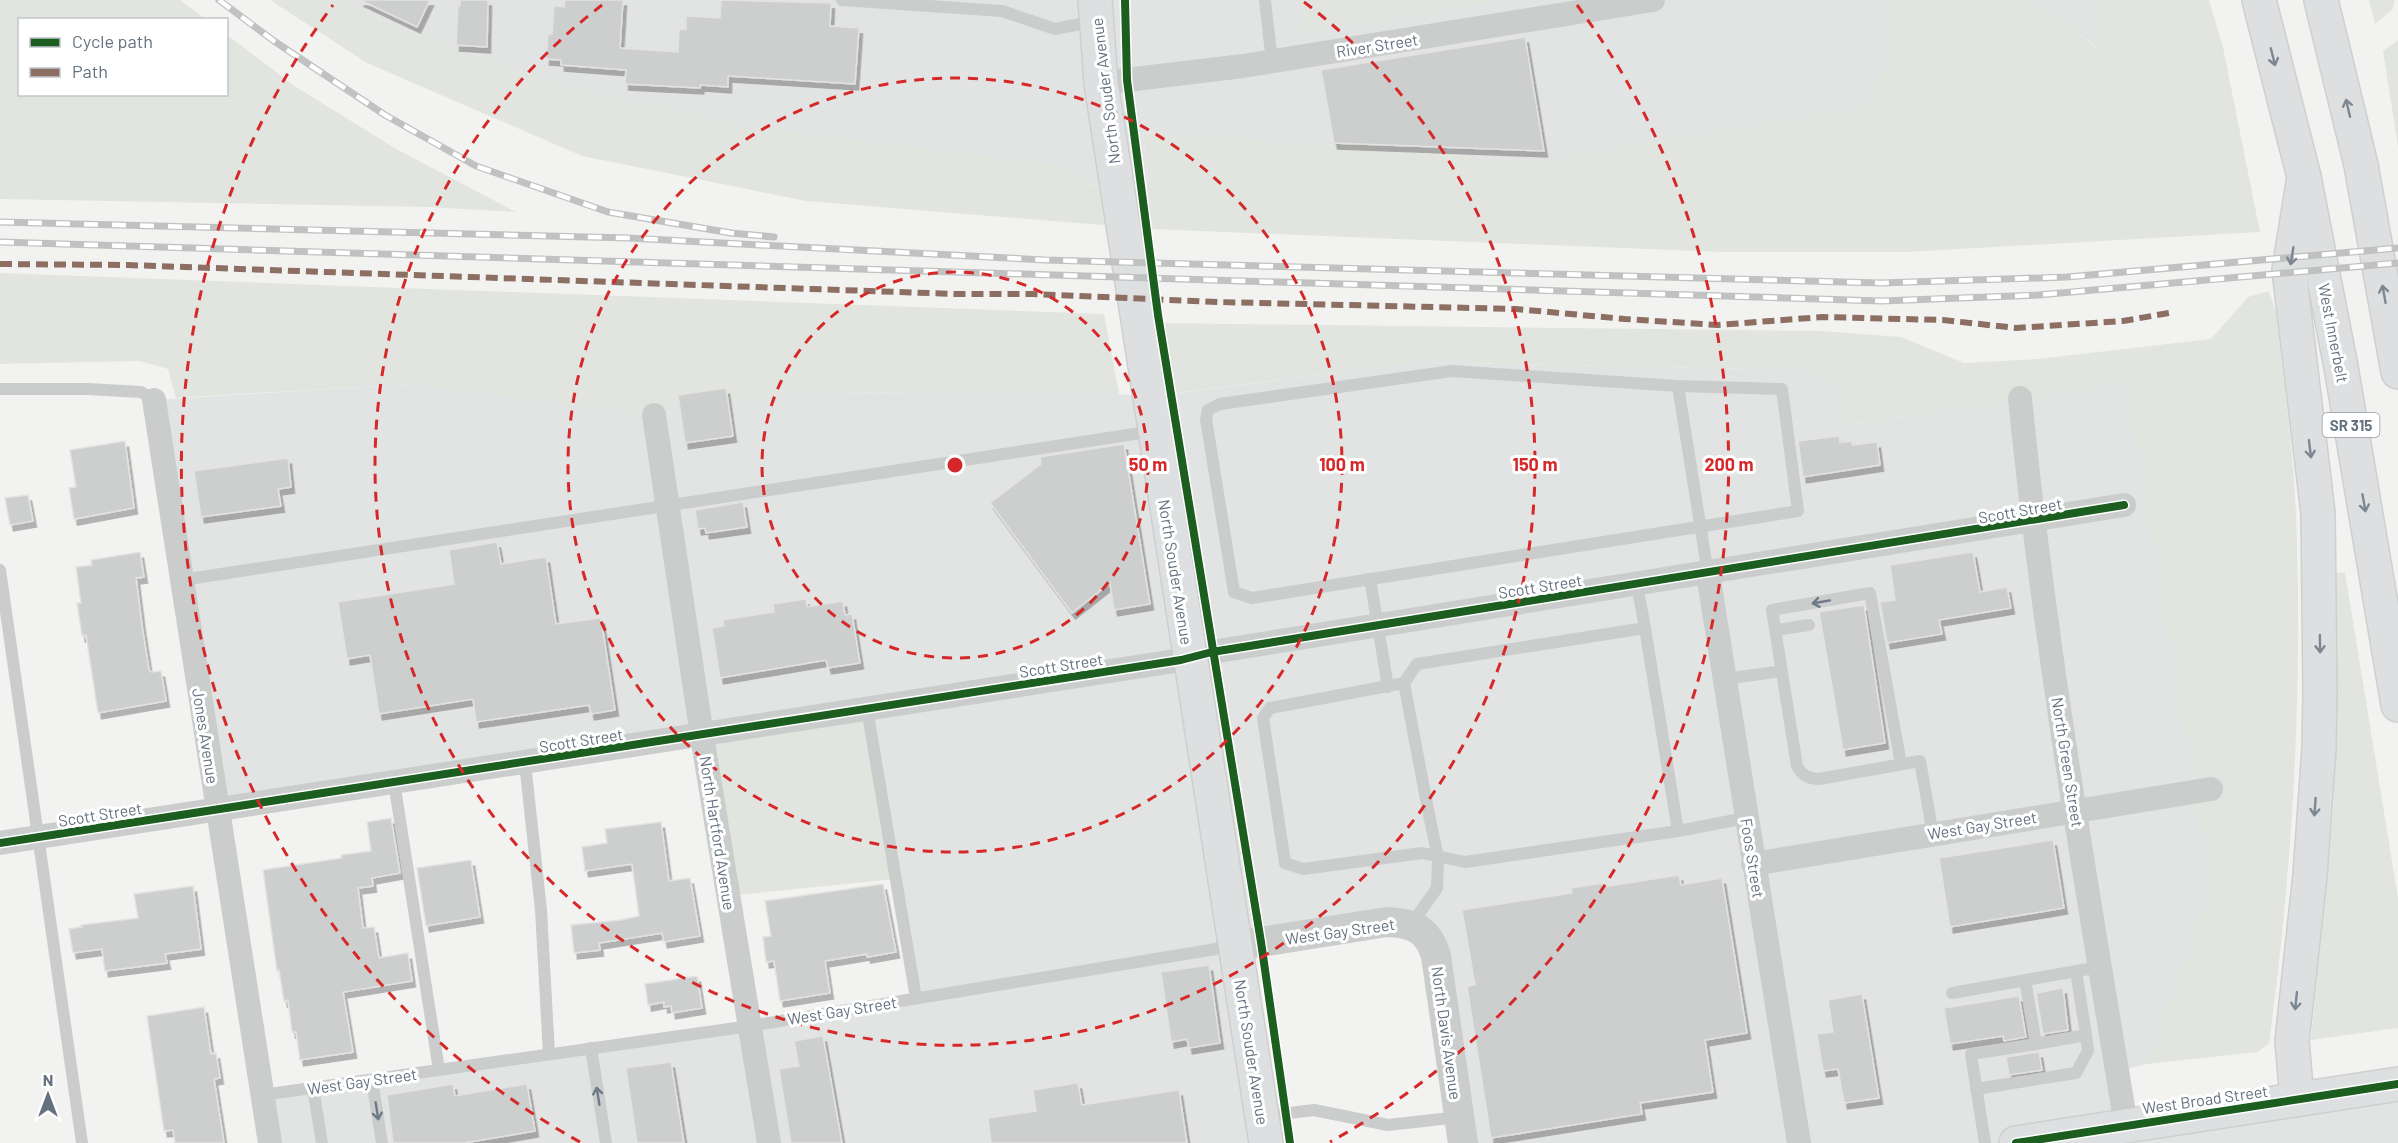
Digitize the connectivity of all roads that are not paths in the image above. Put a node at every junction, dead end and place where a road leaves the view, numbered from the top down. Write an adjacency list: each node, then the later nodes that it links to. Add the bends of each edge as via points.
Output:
1 (842, 0): 6 (lane, via 1002,11 1055,28)
2 (1265, 0): 7 (lane)
3 (1653, 0): 7 (street, River Street)
4 (2259, 0): 9 (main road, West Innerbelt / SR 315, one-way to 9)
5 (2321, 0): 10 (main road, one-way to 5, via 2361,165)
6 (1095, 10): 8 (main road, North Souder Avenue)
7 (1272, 62): 8 (street, River Street)
8 (1101, 83): 16 (main road, North Souder Avenue)
9 (2304, 177): 35 (main road, West Innerbelt / SR 315, one-way to 35, via 2341,367); 71 (main road, one-way to 71, via 2289,270 2318,513 2320,691 2310,875 2292,1041)
10 (2398, 372)
11 (1678, 386): 20 (lane); 20 (lane, via 1782,389 1798,511); 23 (lane, via 1452,371 1220,404 1208,410 1206,419 1234,592 1252,598)
12 (0, 389): 14 (lane, via 141,392)
13 (2020, 398): 19 (street, North Green Street)
14 (154, 400): 24 (street, Jones Avenue)
15 (654, 415): 18 (street, North Hartford Avenue)
16 (1154, 431): 18 (lane); 30 (main road, North Souder Avenue)
17 (2124, 505): 19 (street, Scott Street)
18 (668, 506): 24 (lane); 37 (street, North Hartford Avenue)
19 (2032, 522): 22 (street, Scott Street); 43 (street, North Green Street)
20 (1701, 526): 22 (lane); 23 (lane)
21 (0, 570): 47 (lane)
22 (1708, 574): 25 (street, Scott Street); 32 (street, Foos Street)
23 (1370, 579): 27 (lane)
24 (182, 580): 42 (street, Jones Avenue)
25 (1637, 585): 27 (street, Scott Street); 28 (lane)
26 (1809, 625): 29 (lane)
27 (1377, 626): 30 (street, Scott Street); 34 (lane)
28 (1645, 628): 33 (lane, via 1417,664); 45 (lane)
29 (1776, 630): 31 (lane); 39 (lane, one-way to 29, via 1870,593 1772,610)
30 (1189, 657): 36 (street, Scott Street); 52 (main road, North Souder Avenue)
31 (1782, 671): 32 (lane); 39 (lane, via 1800,773 1819,778)
32 (1725, 679): 44 (street, Foos Street)
33 (1404, 683): 34 (lane); 49 (lane)
34 (1388, 687): 49 (lane, via 1270,708 1263,718 1286,863 1303,869 1422,853)
35 (2398, 705)
36 (867, 709): 37 (street, Scott Street); 57 (lane)
37 (702, 736): 38 (street, Scott Street); 58 (street, North Hartford Avenue)
38 (525, 763): 40 (street, Scott Street); 64 (lane, via 541,910)
39 (1901, 764): 46 (lane, via 1920,760)
40 (394, 782): 42 (street, Scott Street); 65 (lane)
41 (2211, 789): 43 (street, West Gay Street)
42 (218, 809): 47 (street, Scott Street); 70 (street, Jones Avenue)
43 (2075, 810): 46 (street, West Gay Street); 53 (street, North Green Street)
44 (1746, 818): 45 (lane); 50 (street, Foos Street)
45 (1678, 831): 49 (lane, via 1465,862)
46 (1933, 834): 50 (street, West Gay Street)
47 (38, 837): 48 (street, Scott Street); 75 (lane)
48 (0, 843)
49 (1438, 857): 51 (lane, via 1437,888)
50 (1754, 864): 81 (street, Foos Street)
51 (1416, 927): 52 (street, West Gay Street, via 1387,922); 74 (street, North Davis Avenue, via 1432,940 1436,956)
52 (1235, 946): 57 (lane, West Gay Street); 73 (main road, North Souder Avenue)
53 (2100, 967): 54 (lane); 61 (street, North Green Street)
54 (2076, 971): 55 (lane); 59 (lane)
55 (2025, 980): 56 (lane); 60 (lane)
56 (1952, 993)
57 (916, 998): 58 (lane, West Gay Street)
58 (750, 1026): 62 (lane, West Gay Street); 80 (street, North Hartford Avenue)
59 (2086, 1035): 60 (lane); 63 (lane)
60 (2036, 1044): 69 (lane, via 1971,1054)
61 (2113, 1047): 63 (lane); 72 (street, North Green Street)
62 (591, 1048): 64 (lane, West Gay Street); 79 (lane, one-way to 62)
63 (2088, 1051): 69 (lane, via 2076,1073)
64 (549, 1054): 65 (lane, West Gay Street)
65 (439, 1070): 66 (lane, West Gay Street)
66 (372, 1080): 68 (lane, West Gay Street); 78 (lane, one-way to 78)
67 (2398, 1084): 71 (main road, West Broad Street)
68 (313, 1088): 70 (lane, West Gay Street); 77 (lane)
69 (1976, 1089): 82 (lane)
70 (262, 1095): 76 (street, Jones Avenue)
71 (2297, 1099): 72 (main road, West Broad Street)
72 (2126, 1125): 83 (main road, West Broad Street)
73 (1264, 1130): 74 (lane, via 1314,1110 1388,1125)
74 (1461, 1130)
75 (82, 1143)
76 (270, 1143)
77 (322, 1143)
78 (382, 1143)
79 (606, 1143)
80 (769, 1143)
81 (1799, 1143)
82 (1985, 1143)
83 (2016, 1143)

